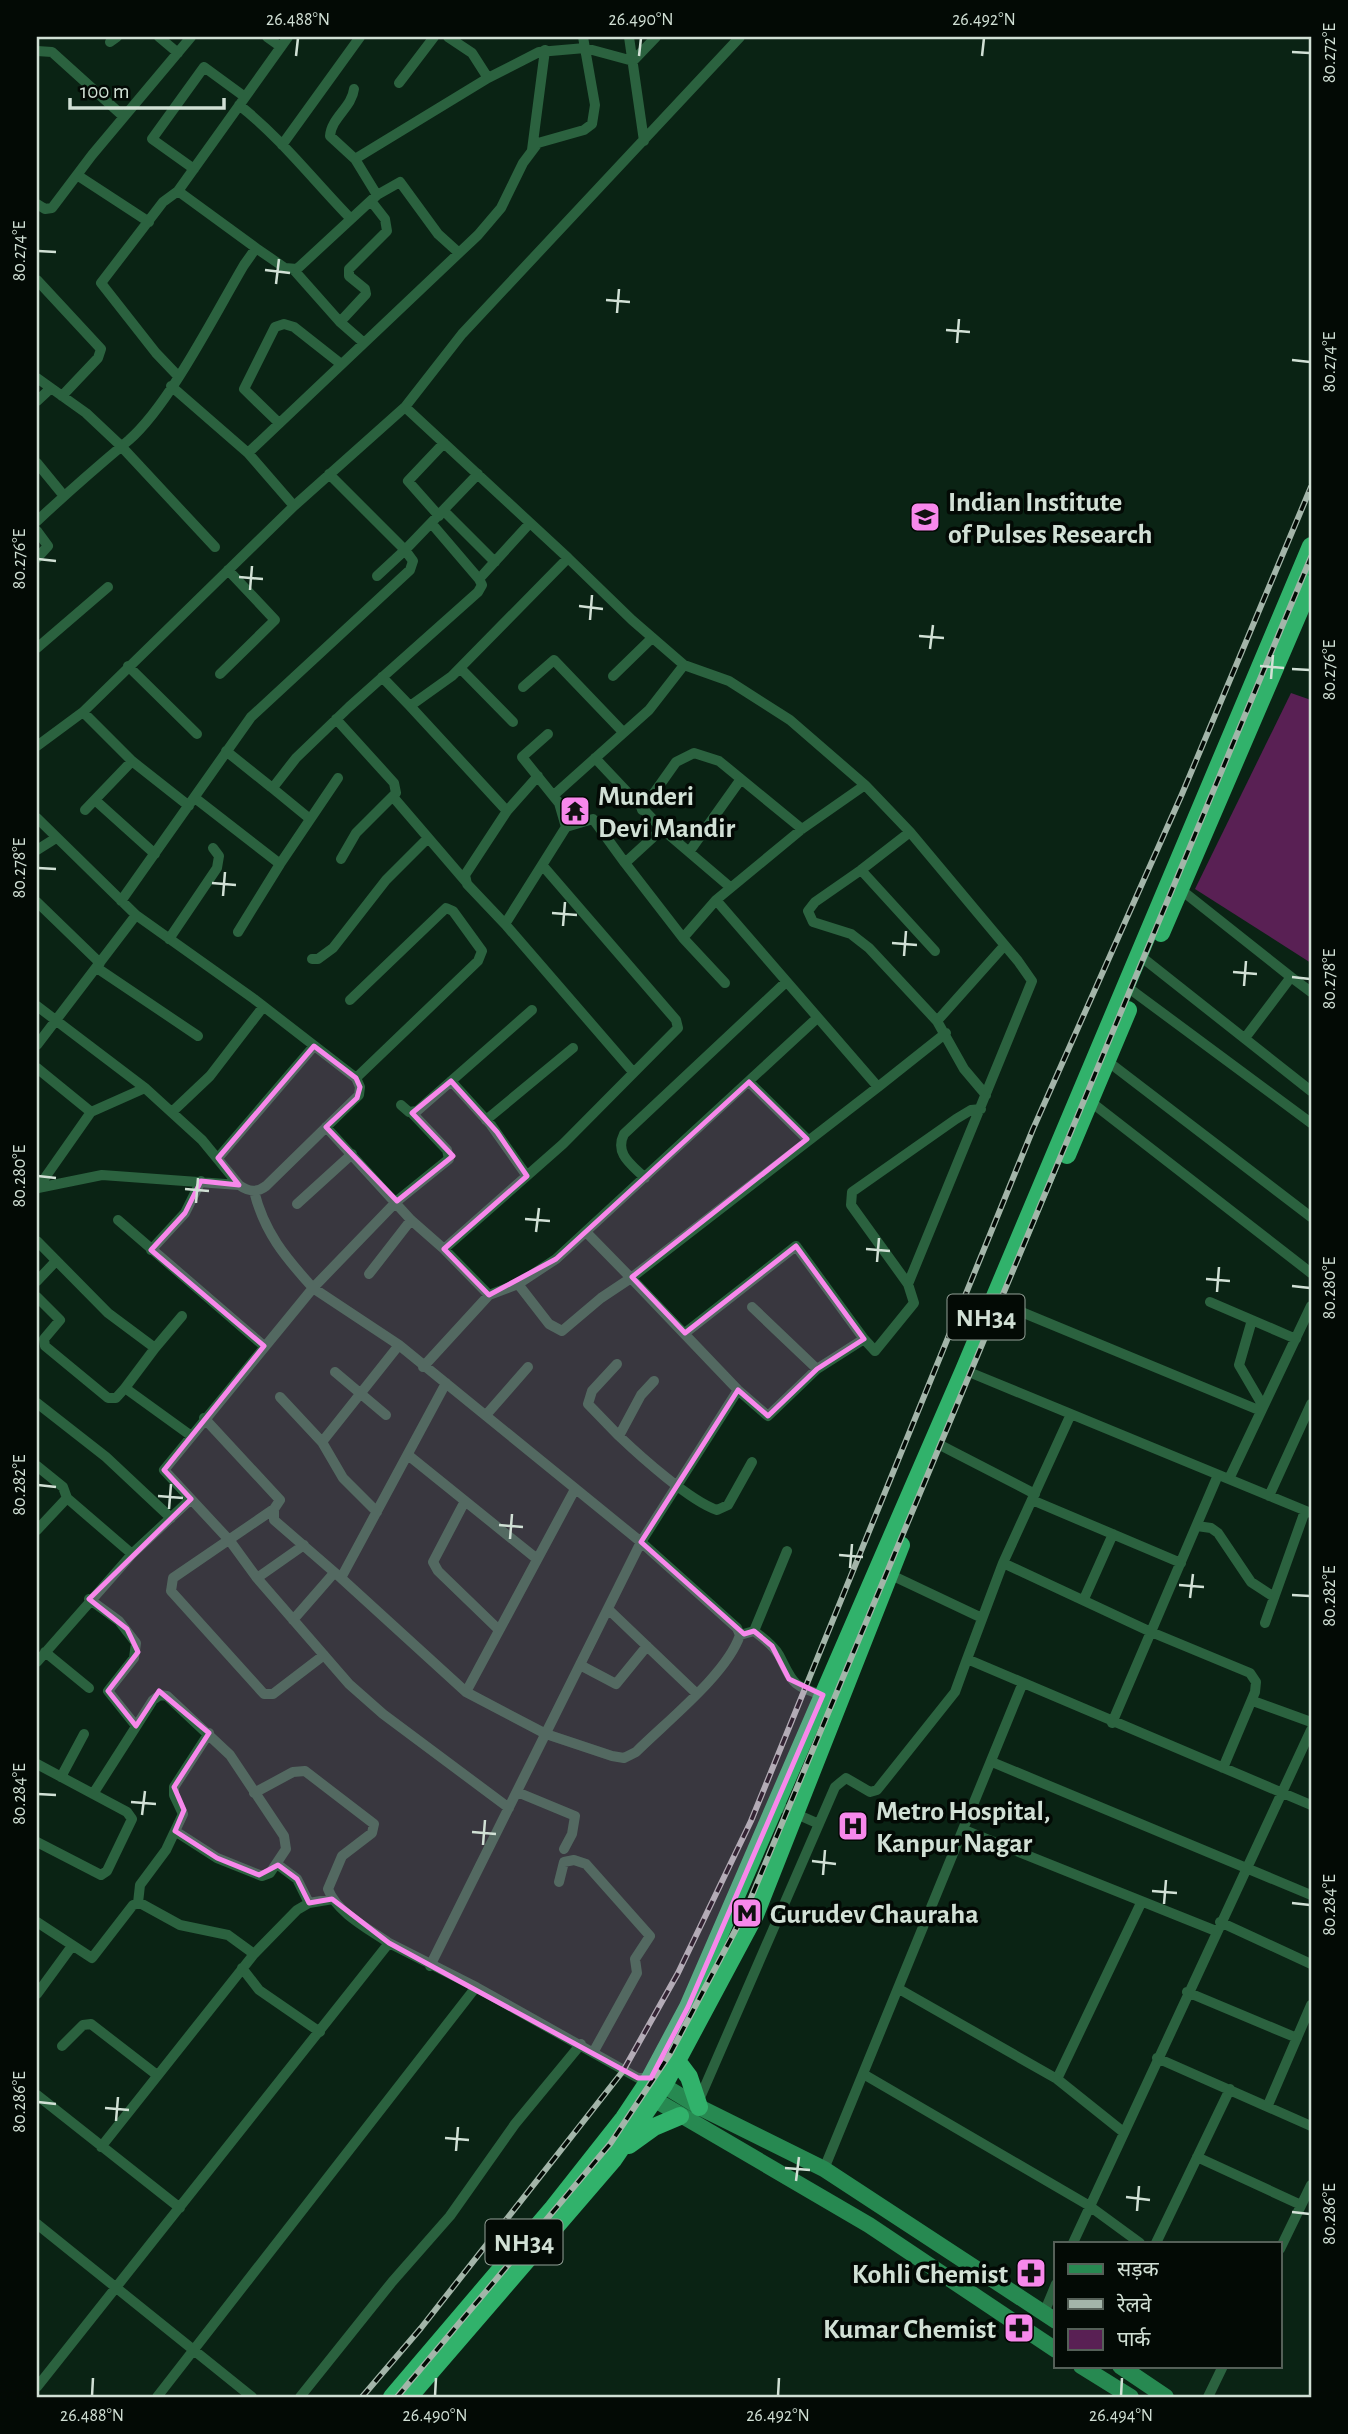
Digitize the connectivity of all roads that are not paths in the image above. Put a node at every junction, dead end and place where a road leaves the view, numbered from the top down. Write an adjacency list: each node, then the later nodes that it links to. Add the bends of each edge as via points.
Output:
1 (159, 37): 14 (street)
2 (191, 37): 14 (street)
3 (267, 37): 10 (street)
4 (360, 37): 22 (street)
5 (434, 37): 17 (street)
6 (448, 37): 16 (street, via 472,53)
7 (629, 37): 15 (street)
8 (656, 37): 15 (street)
9 (740, 37): 21 (street)
10 (285, 42): 19 (street)
11 (584, 42): 12 (street); 15 (street); 23 (street, via 595,120 584,130 544,141)
12 (545, 50): 16 (street); 23 (street)
13 (37, 51): 20 (street, via 52,52)
14 (178, 53): 20 (street)
15 (633, 61): 21 (street)
16 (488, 78): 24 (street)
17 (399, 83)
18 (354, 89): 24 (street, via 330,133)
19 (242, 101): 22 (street); 25 (street); 25 (street, via 204,67 159,129 152,139)
20 (124, 117): 26 (street)
21 (644, 141): 44 (street, via 462,334)
22 (282, 145): 30 (street)
23 (532, 150): 33 (street, via 500,208)
24 (355, 159): 28 (street)
25 (194, 169): 27 (street)
26 (77, 175): 29 (street, via 52,208); 31 (street)
27 (177, 191): 31 (street); 32 (street)
28 (374, 198): 30 (street); 33 (street, via 402,183 438,234); 36 (street, via 387,231 349,269 348,274 366,294)
29 (37, 204)
30 (351, 219): 34 (street)
31 (149, 222): 40 (street, via 101,283)
32 (256, 248): 34 (street); 40 (street)
33 (459, 253): 37 (street)
34 (293, 270): 36 (street)
35 (37, 280): 42 (street, via 101,349)
36 (340, 321): 37 (street)
37 (364, 343): 38 (street)
38 (341, 364): 45 (street); 45 (street, via 294,327 275,327 244,389)
39 (37, 378): 41 (street)
40 (174, 381): 47 (street, via 129,440); 48 (street)
41 (51, 388): 42 (street); 43 (street)
42 (62, 396): 47 (street)
43 (37, 401)
44 (405, 407): 46 (street); 50 (street)
45 (279, 423): 48 (street)
46 (444, 443): 51 (street); 54 (street, via 408,481)
47 (120, 444): 52 (street); 59 (street)
48 (248, 453): 53 (street)
49 (37, 463): 52 (street)
50 (329, 474): 53 (street); 60 (street)
51 (478, 474): 54 (street); 56 (street)
52 (64, 496): 55 (street)
53 (294, 506): 64 (street)
54 (438, 517): 60 (street); 63 (street); 66 (street)
55 (37, 522)
56 (530, 523): 62 (street); 63 (street)
57 (37, 531): 61 (street, via 48,546)
58 (1311, 546): 85 (highway, NH34)
59 (215, 547)
60 (405, 550): 65 (street); 87 (street, via 413,561 410,570 258,709)
61 (37, 558)
62 (568, 558): 69 (street); 73 (street)
63 (495, 562): 66 (street)
64 (228, 570): 72 (street); 74 (street, via 275,620)
65 (377, 576)
66 (478, 579): 76 (street, via 482,585 478,592)
67 (1311, 584): 85 (highway, NH34)
68 (108, 587): 70 (street)
69 (652, 638): 71 (street); 75 (street)
70 (37, 648)
71 (684, 665): 82 (street, via 649,710); 93 (street, via 729,681 790,720)
72 (128, 666): 79 (street); 84 (street)
73 (460, 668): 78 (street); 81 (street)
74 (220, 674)
75 (613, 676)
76 (382, 677): 78 (street); 80 (street)
77 (523, 687): 82 (street, via 554,660)
78 (410, 706): 101 (street)
79 (83, 712): 86 (street); 89 (street)
80 (336, 719): 94 (street); 96 (street, via 394,783)
81 (513, 722)
82 (623, 732): 88 (street)
83 (548, 733): 90 (street, via 522,757)
84 (197, 734)
85 (1239, 737): 121 (highway, NH34); 133 (highway, NH34)
86 (37, 746)
87 (226, 751): 94 (street); 98 (street)
88 (595, 758): 95 (street); 100 (street)
89 (132, 761): 97 (street); 98 (street)
90 (538, 776): 95 (street); 101 (street)
91 (338, 778): 103 (street)
92 (741, 779): 100 (street, via 707,755 684,756); 106 (street); 112 (street)
93 (865, 786): 106 (street); 107 (street)
94 (271, 787): 103 (street)
95 (554, 795): 104 (street)
96 (394, 798): 109 (street); 114 (street, via 364,825)
97 (95, 800): 99 (street); 113 (street)
98 (192, 802): 113 (street); 116 (street)
99 (85, 810)
100 (642, 810): 105 (street)
101 (507, 811): 119 (street, via 466,868)
102 (37, 818): 108 (street)
103 (310, 818): 116 (street)
104 (566, 827): 115 (street, via 593,819); 117 (street)
105 (662, 828): 112 (street); 115 (street)
106 (802, 829): 120 (street)
107 (910, 832): 118 (street); 130 (street)
108 (57, 838): 111 (street); 123 (street)
109 (428, 838): 119 (street); 132 (street, via 386,880 332,948 318,959)
110 (213, 848): 129 (street, via 219,856 217,868)
111 (37, 850)
112 (689, 852): 120 (street)
113 (155, 854): 123 (street)
114 (341, 859)
115 (625, 863): 128 (street)
116 (280, 864): 127 (street)
117 (543, 866): 126 (street); 155 (street, via 676,1020 674,1035)
118 (861, 870): 131 (street); 145 (street, via 815,902 807,915 813,922 859,938)
119 (467, 884): 126 (street)
120 (730, 887): 122 (street)
121 (1180, 889): 133 (highway, NH34); 135 (street)
122 (716, 900): 128 (street); 137 (street)
123 (121, 901): 125 (street)
124 (37, 902): 134 (street)
125 (136, 915): 129 (street); 134 (street)
126 (505, 923): 155 (street)
127 (237, 932)
128 (683, 938): 136 (street)
129 (169, 939): 142 (street)
130 (1004, 946): 145 (street); 162 (street, via 1032,981)
131 (935, 951)
132 (312, 958)
133 (1143, 958): 138 (highway, NH34); 149 (street)
134 (98, 965): 146 (street); 148 (street)
135 (1292, 977): 139 (street); 149 (street)
136 (725, 982)
137 (786, 982): 144 (street); 176 (street, via 624,1134 621,1153)
138 (1130, 989): 153 (highway, NH34); 170 (street)
139 (1311, 992)
140 (350, 1000): 156 (street, via 446,908 482,951 478,961)
141 (37, 1006): 146 (street)
142 (263, 1007): 151 (street); 167 (street, via 210,1076)
143 (532, 1010): 157 (street)
144 (816, 1019): 158 (street); 159 (street)
145 (937, 1021): 147 (street)
146 (56, 1022): 150 (street); 160 (street)
147 (946, 1033): 159 (street); 162 (street, via 964,1069)
148 (198, 1036)
149 (1245, 1038): 161 (street)
150 (37, 1045)
151 (314, 1046): 156 (street); 174 (street)
152 (573, 1048): 169 (street)
153 (1103, 1057): 163 (highway, NH34); 183 (street); 217 (highway, NH34)
154 (37, 1068): 166 (street)
155 (633, 1072): 175 (street)
156 (356, 1078): 171 (street, via 359,1095)
157 (451, 1081): 168 (street); 169 (street)
158 (749, 1082): 172 (street); 176 (street)
159 (878, 1087): 172 (street)
160 (145, 1088): 166 (street); 167 (street)
161 (1311, 1091)
162 (986, 1096): 165 (street)
163 (1091, 1101): 191 (street); 201 (highway, NH34)
164 (401, 1105): 168 (street)
165 (981, 1109): 196 (street); 196 (street, via 956,1119 849,1196)
166 (91, 1112): 179 (street)
167 (172, 1112): 174 (street)
168 (412, 1112): 181 (street, via 450,1156)
169 (486, 1120): 175 (street)
170 (1311, 1124)
171 (327, 1127): 173 (street); 180 (street, via 267,1186)
172 (807, 1139): 193 (street)
173 (352, 1154): 181 (street); 182 (street)
174 (218, 1158): 178 (street)
175 (527, 1176): 188 (street)
176 (645, 1178): 186 (street)
177 (201, 1181): 178 (street); 179 (street, via 102,1175); 189 (street, via 177,1223)
178 (239, 1185): 180 (street)
179 (37, 1189)
180 (254, 1191): 197 (street, via 271,1238)
181 (397, 1201): 185 (street); 197 (street)
182 (297, 1205)
183 (1311, 1217)
184 (118, 1220): 189 (street)
185 (411, 1220): 188 (street); 192 (street)
186 (586, 1232): 193 (street); 195 (street)
187 (37, 1241): 190 (street)
188 (444, 1249): 198 (street)
189 (151, 1250): 210 (street)
190 (56, 1261): 194 (street); 211 (street, via 108,1313)
191 (1311, 1273)
192 (369, 1274)
193 (631, 1278): 195 (street, via 562,1331 549,1324); 206 (street)
194 (37, 1281)
195 (518, 1284): 198 (street)
196 (908, 1284): 207 (street, via 914,1303 895,1330 875,1351)
197 (313, 1287): 209 (street); 210 (street)
198 (489, 1295): 213 (street)
199 (37, 1297): 220 (street, via 60,1320 44,1339 45,1346 108,1398 116,1398)
200 (1210, 1302): 205 (street)
201 (1002, 1304): 217 (highway, NH34); 226 (street)
202 (1311, 1306): 208 (street)
203 (752, 1307): 215 (street)
204 (182, 1316): 211 (street)
205 (1252, 1320): 208 (street); 226 (street, via 1239,1364)
206 (685, 1333): 207 (street, via 796,1246); 221 (street)
207 (864, 1339): 215 (street)
208 (1296, 1339): 226 (street)
209 (399, 1345): 213 (street); 222 (street)
210 (264, 1346): 230 (street)
211 (155, 1348): 220 (street)
212 (617, 1364): 232 (street, via 592,1391 588,1405)
213 (423, 1367): 219 (street)
214 (528, 1367): 229 (street)
215 (817, 1369): 221 (street, via 768,1416)
216 (335, 1371): 222 (street)
217 (968, 1371): 227 (street); 234 (highway, NH34); 285 (highway, NH34)
218 (654, 1381): 232 (street)
219 (446, 1383): 229 (street); 235 (street)
220 (125, 1388): 231 (street)
221 (738, 1390): 239 (street)
222 (360, 1394): 228 (street); 233 (street)
223 (280, 1397): 233 (street)
224 (37, 1403): 249 (street, via 106,1457)
225 (1311, 1404): 241 (street)
226 (1262, 1409): 238 (street)
227 (1071, 1414): 238 (street); 242 (street)
228 (386, 1415)
229 (486, 1415): 240 (street)
230 (204, 1418): 231 (street); 246 (street, via 278,1497 280,1503)
231 (190, 1435): 244 (street, via 164,1470)
232 (619, 1436): 239 (street)
233 (322, 1442): 247 (street, via 343,1478)
234 (942, 1446): 242 (street); 261 (highway, NH34)
235 (408, 1455): 245 (street); 247 (street)
236 (752, 1462): 239 (street, via 722,1510)
237 (37, 1466): 243 (street, via 63,1487)
238 (1223, 1477): 241 (street); 250 (street)
239 (678, 1485): 254 (street)
240 (574, 1491): 254 (street); 258 (street)
241 (1269, 1496): 248 (street)
242 (1033, 1497): 252 (street); 259 (street)
243 (67, 1498): 251 (street); 257 (street)
244 (191, 1499): 249 (street); 253 (street)
245 (465, 1501): 258 (street); 271 (street, via 433,1562)
246 (274, 1509): 253 (street); 255 (street, via 274,1520)
247 (377, 1512): 262 (street)
248 (1308, 1512): 264 (street)
249 (171, 1518): 257 (street)
250 (1197, 1526): 260 (street); 264 (street, via 1218,1533 1251,1582)
251 (37, 1530)
252 (1113, 1534): 260 (street); 266 (street)
253 (230, 1541): 263 (street); 277 (street, via 173,1578 171,1591 267,1695)
254 (641, 1542): 267 (street); 274 (street)
255 (304, 1545): 262 (street); 263 (street)
256 (786, 1551): 272 (street)
257 (132, 1554): 265 (street)
258 (537, 1559): 271 (street)
259 (1003, 1563): 266 (street); 268 (street)
260 (1181, 1563): 273 (street)
261 (889, 1574): 268 (street); 305 (highway, NH34)
262 (338, 1576): 269 (street); 283 (street)
263 (257, 1578): 269 (street)
264 (1274, 1597): 270 (street)
265 (89, 1599): 276 (street); 289 (street, via 119,1621 136,1643 136,1654 108,1690)
266 (1084, 1599): 273 (street)
267 (608, 1609): 275 (street); 280 (street)
268 (982, 1618): 278 (street)
269 (293, 1620): 277 (street)
270 (1265, 1623)
271 (499, 1630): 283 (street)
272 (754, 1631): 274 (street); 285 (street, via 779,1656 789,1679)
273 (1151, 1632): 286 (street, via 1245,1670 1256,1682); 288 (street)
274 (740, 1635): 284 (street, via 734,1653)
275 (647, 1646): 280 (street, via 616,1684); 284 (street)
276 (45, 1652): 279 (street); 282 (street)
277 (324, 1655): 304 (street, via 365,1699)
278 (967, 1659): 281 (street); 306 (street, via 955,1692 877,1790 870,1792 846,1778 841,1780)
279 (37, 1662)
280 (580, 1665): 293 (street)
281 (1023, 1685): 288 (street); 294 (street)
282 (89, 1688)
283 (466, 1692): 293 (street)
284 (697, 1694): 293 (street, via 624,1758)
285 (823, 1695): 302 (highway, NH34)
286 (1253, 1701): 287 (street); 296 (street)
287 (1311, 1722)
288 (1112, 1723): 296 (street)
289 (136, 1726): 291 (street, via 153,1700 164,1695); 301 (street)
290 (1311, 1730): 300 (street)
291 (209, 1733): 299 (street, via 230,1755); 308 (street, via 174,1787 183,1811)
292 (84, 1734): 297 (street)
293 (546, 1734): 298 (street)
294 (992, 1762): 307 (street); 312 (street)
295 (37, 1764): 297 (street)
296 (1223, 1768): 300 (street)
297 (61, 1777): 301 (street)
298 (517, 1792): 304 (street); 310 (street, via 575,1815 575,1827)
299 (254, 1793): 311 (street, via 284,1836 286,1849); 315 (street, via 293,1772 305,1771 374,1824 372,1833 338,1861 328,1889)
300 (1282, 1793): 303 (street); 312 (street)
301 (93, 1794): 309 (street, via 132,1817 105,1874 94,1873)
302 (776, 1805): 305 (street); 342 (highway, NH34)
303 (1311, 1805)
304 (509, 1808): 325 (street)
305 (794, 1813): 306 (street); 338 (highway, NH34, via 755,1915)
306 (819, 1824): 346 (street, via 706,2080)
307 (964, 1830): 318 (street); 328 (street)
308 (175, 1831): 311 (street, via 217,1858 259,1875 267,1875); 316 (street, via 141,1885)
309 (37, 1842)
310 (564, 1849)
311 (278, 1864): 317 (street, via 297,1879)
312 (1245, 1869): 314 (street); 320 (street)
313 (559, 1882): 336 (street, via 564,1862 586,1864 650,1936 635,1959 637,1973)
314 (1311, 1895)
315 (333, 1899): 317 (street); 321 (street)
316 (138, 1903): 322 (street, via 94,1957); 323 (street, via 180,1925 228,1935)
317 (309, 1903): 323 (street)
318 (1141, 1903): 320 (street); 341 (street)
319 (37, 1922): 322 (street)
320 (1218, 1927): 324 (street); 329 (street)
321 (389, 1943): 325 (street); 332 (street)
322 (72, 1946): 330 (street)
323 (254, 1954): 326 (street)
324 (1311, 1964)
325 (430, 1966): 327 (street)
326 (242, 1968): 332 (street, via 252,1984); 340 (street)
327 (477, 1987): 334 (street); 368 (street)
328 (900, 1989): 339 (street); 341 (street)
329 (1187, 1992): 333 (street); 337 (street)
330 (37, 1994)
331 (1311, 2005): 333 (street)
332 (320, 2032): 357 (street)
333 (1297, 2038): 345 (street)
334 (581, 2044): 336 (street); 375 (street, via 515,2124 450,2216)
335 (62, 2046): 340 (street, via 83,2025 91,2024)
336 (594, 2051): 342 (street)
337 (1157, 2058): 343 (street); 349 (street)
338 (677, 2061): 342 (highway, NH34); 346 (highway, via 689,2077)
339 (865, 2074): 353 (street); 355 (street)
340 (158, 2075): 350 (street)
341 (1057, 2079): 349 (street)
342 (650, 2087): 346 (main road); 347 (main road); 352 (highway, NH34); 366 (highway, NH34)
343 (1230, 2089): 345 (street); 351 (street)
344 (37, 2095): 350 (street)
345 (1268, 2105): 348 (street)
346 (699, 2107): 353 (main road)
347 (681, 2116): 352 (highway, via 644,2133); 367 (main road, via 869,2225)
348 (1311, 2126)
349 (1122, 2132): 355 (street)
350 (101, 2147): 357 (street)
351 (1197, 2157): 356 (street); 361 (street)
352 (612, 2160): 366 (highway, NH34)
353 (824, 2169): 365 (main road)
354 (1311, 2185): 356 (street)
355 (1088, 2205): 359 (street); 360 (street)
356 (1301, 2205): 362 (street)
357 (180, 2208): 363 (street)
358 (38, 2226): 363 (street)
359 (1073, 2242)
360 (1139, 2242)
361 (1156, 2242)
362 (1282, 2245)
363 (117, 2287): 368 (street); 372 (street)
364 (1054, 2295): 365 (street)
365 (1050, 2317)
366 (451, 2337): 376 (highway, NH34); 377 (highway, NH34)
367 (1054, 2349)
368 (196, 2350): 373 (street); 374 (street)
369 (1084, 2368): 378 (main road)
370 (1123, 2368): 379 (main road)
371 (1222, 2368): 380 (street)
372 (37, 2387)
373 (157, 2397)
374 (252, 2397)
375 (300, 2397)
376 (392, 2397)
377 (409, 2397)
378 (1131, 2397)
379 (1166, 2397)
380 (1208, 2397)

